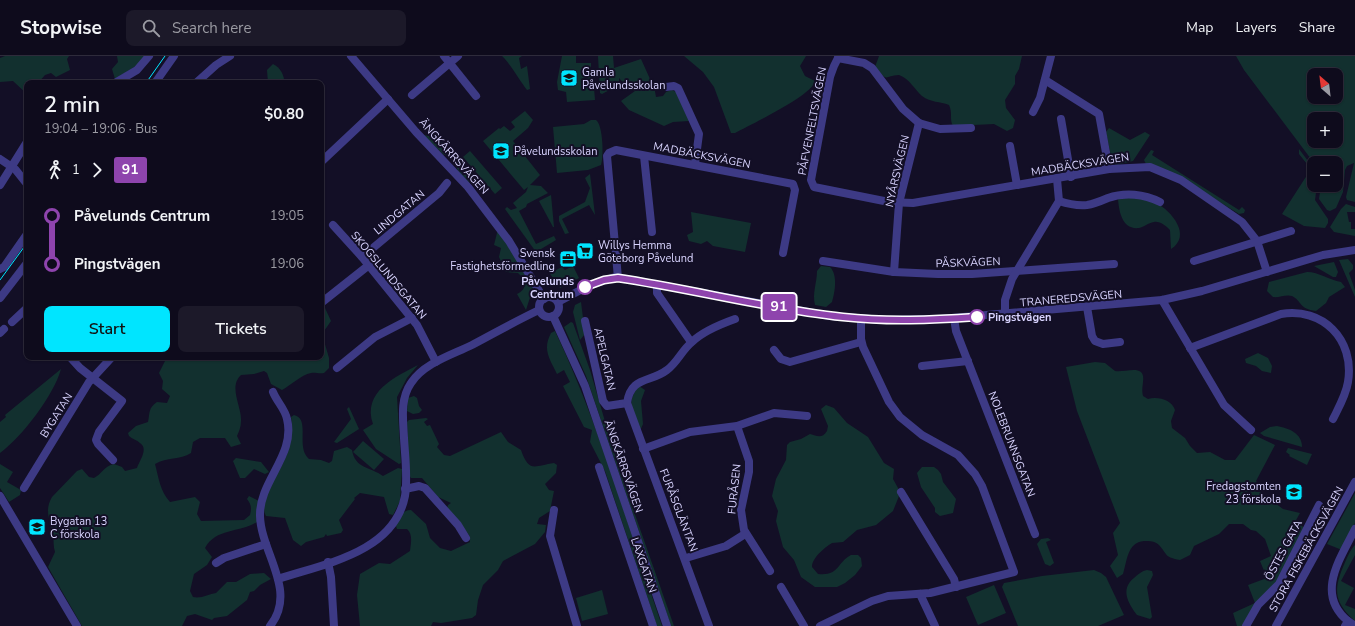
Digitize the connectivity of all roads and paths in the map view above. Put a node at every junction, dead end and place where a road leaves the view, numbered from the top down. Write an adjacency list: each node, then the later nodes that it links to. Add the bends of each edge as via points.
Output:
1 (149, 56): 10 (street, via 137,70)
2 (174, 56): 11 (street)
3 (230, 56): 12 (street)
4 (351, 56): 17 (street, ÄNGKÄRRSVÄGEN)
5 (444, 56): 9 (street)
6 (458, 56): 9 (street)
7 (1052, 56): 13 (street)
8 (839, 57): 20 (street, PÅFVENFELTSVÄGEN, via 864,63 872,68 903,109); 34 (street, PÅFVENFELTSVÄGEN, via 830,77)
9 (450, 63): 15 (street); 16 (street)
10 (120, 80)
11 (157, 80)
12 (199, 80)
13 (1046, 80): 18 (street); 29 (street, via 1099,114)
14 (666, 87): 27 (street, via 674,86 682,93 697,129 699,139)
15 (412, 95)
16 (476, 96)
17 (388, 99): 26 (street); 60 (street, ÄNGKÄRRSVÄGEN, via 468,187 509,240)
18 (1033, 112)
19 (1061, 120): 30 (street)
20 (919, 123): 21 (street, PÅFVENFELTSVÄGEN, via 940,129); 39 (street, NYÅRSVÄGEN)
21 (971, 128)
22 (1010, 146): 36 (street, MADBÄCKSVÄGEN)
23 (24, 147): 28 (street)
24 (644, 156): 27 (street, MADBÄCKSVÄGEN); 42 (street); 57 (street, MADBÄCKSVÄGEN, via 616,150 608,156)
25 (0, 159): 28 (street)
26 (324, 159)
27 (695, 164): 46 (street, MADBÄCKSVÄGEN, via 794,185 796,190)
28 (11, 167): 32 (street); 35 (street)
29 (1109, 169): 30 (street, MADBÄCKSVÄGEN); 44 (street, MADBÄCKSVÄGEN, via 1145,166 1170,174 1233,214)
30 (1071, 177): 31 (street, MADBÄCKSVÄGEN)
31 (1057, 179): 36 (street, MADBÄCKSVÄGEN); 37 (street)
32 (24, 181)
33 (447, 183): 47 (street, LINDGATAN, via 439,193)
34 (812, 184): 39 (street, MADBÄCKSVÄGEN, via 818,188)
35 (0, 185)
36 (1017, 185): 39 (street, MADBÄCKSVÄGEN, via 926,202)
37 (1059, 201): 38 (street, via 1088,205 1114,196 1130,195); 54 (street)
38 (1160, 202)
39 (899, 203): 55 (street, NYÅRSVÄGEN)
40 (333, 225): 47 (street, SKOGSLUNDSGATAN)
41 (1291, 231): 44 (street)
42 (652, 232)
43 (24, 238): 53 (street)
44 (1257, 241): 49 (street); 56 (street, MADBÄCKSVÄGEN)
45 (1355, 250): 56 (street, TRANEREDSVÄGEN, via 1323,255)
46 (783, 253)
47 (362, 256): 51 (street, SKOGSLUNDSGATAN)
48 (823, 261): 55 (street, PÅSKVÄGEN)
49 (1194, 261)
50 (1114, 264): 54 (street, PÅSKVÄGEN)
51 (369, 265): 62 (street); 69 (street, SKOGSLUNDSGATAN)
52 (24, 267): 59 (street)
53 (0, 269)
54 (1017, 270): 55 (street, PÅSKVÄGEN, via 972,274); 67 (street, via 1008,292)
55 (894, 272)
56 (1267, 272): 61 (street, TRANEREDSVÄGEN)
57 (618, 278): 58 (street, TRANEREDSVÄGEN); 63 (street, TRANEREDSVÄGEN, via 594,283)
58 (657, 285): 72 (street, TRANEREDSVÄGEN, via 810,313); 75 (street, via 657,293)
59 (0, 298)
60 (544, 299): 63 (street, via 550,297); 65 (street)
61 (1162, 300): 64 (street, TRANEREDSVÄGEN); 78 (street)
62 (324, 301)
63 (558, 302): 68 (street, via 559,309)
64 (1088, 307): 67 (street, TRANEREDSVÄGEN); 77 (street, via 1095,341 1103,344)
65 (539, 310): 68 (street, via 545,316); 83 (street)
66 (24, 311): 74 (street)
67 (1005, 314): 70 (street, TRANEREDSVÄGEN)
68 (553, 316): 123 (street, ÄNGKÄRRSVÄGEN, via 585,386)
69 (412, 318): 83 (street, SKOGSLUNDSGATAN); 85 (street, via 375,337)
70 (954, 318): 72 (street, TRANEREDSVÄGEN); 82 (street, NOLEBRUNNSGATAN, via 956,331)
71 (736, 319): 75 (street, APELGATAN)
72 (861, 319): 76 (street)
73 (585, 321): 88 (street, APELGATAN, via 603,402 608,406)
74 (12, 322)
75 (691, 342): 88 (street, APELGATAN, via 666,371 634,385)
76 (861, 342): 79 (street, via 790,362 781,359); 114 (street, via 889,402 900,417 918,432 965,461 982,486 1014,572)
77 (1120, 342)
78 (1190, 348): 90 (street, via 1281,314 1304,314 1318,318 1336,333 1348,355 1345,394); 92 (street, via 1224,405)
79 (774, 350)
80 (73, 360): 86 (street)
81 (109, 360): 86 (street, BYGATAN)
82 (968, 361): 84 (street); 105 (street, NOLEBRUNNSGATAN)
83 (436, 362): 98 (street, via 416,376 408,387 404,401)
84 (922, 366)
85 (337, 368)
86 (93, 376): 94 (street, via 122,401 96,440); 97 (street, BYGATAN)
87 (273, 392): 107 (street, via 287,417 289,436 260,505 260,520)
88 (627, 403): 93 (street, FURÅSGLÄNTAN)
89 (807, 416): 91 (street, via 774,414)
90 (1333, 419)
91 (737, 426): 93 (street, via 690,432); 104 (street, FURÅSEN, via 749,460 741,510)
92 (1251, 430)
93 (644, 449): 108 (street, FURÅSGLÄNTAN)
94 (113, 460)
95 (599, 466): 122 (street, LAXGATAN)
96 (1355, 482): 128 (street, STORA FISKEBÄCKSVÄGEN)
97 (24, 488)
98 (405, 489): 106 (street, via 419,486 425,488 458,525); 109 (street, via 404,501 398,514 382,535 363,549)
99 (901, 492): 114 (street, via 954,579)
100 (0, 496): 118 (street)
101 (1319, 505): 117 (street, ÖSTES GATA, via 1279,584 1258,605)
102 (554, 510): 121 (street, via 550,536)
103 (1354, 533): 116 (street, via 1334,573 1331,586 1335,607)
104 (745, 534): 108 (street, via 726,546); 111 (street, FURÅSEN)
105 (1035, 534)
106 (466, 538)
107 (266, 544): 110 (street); 112 (street)
108 (686, 558): 124 (street, FURÅSGLÄNTAN)
109 (328, 562): 112 (street); 120 (street)
110 (216, 563)
111 (770, 571)
112 (278, 579): 119 (street, via 279,611)
113 (781, 587): 125 (street)
114 (956, 587): 115 (street)
115 (920, 594): 126 (street, via 893,595 878,599); 127 (street)
116 (1349, 624)
117 (1250, 625)
118 (77, 626)
119 (270, 626)
120 (334, 626)
121 (577, 626)
122 (653, 626)
123 (667, 626)
124 (709, 626)
125 (804, 626)
126 (820, 626)
127 (935, 626)
128 (1276, 626)

